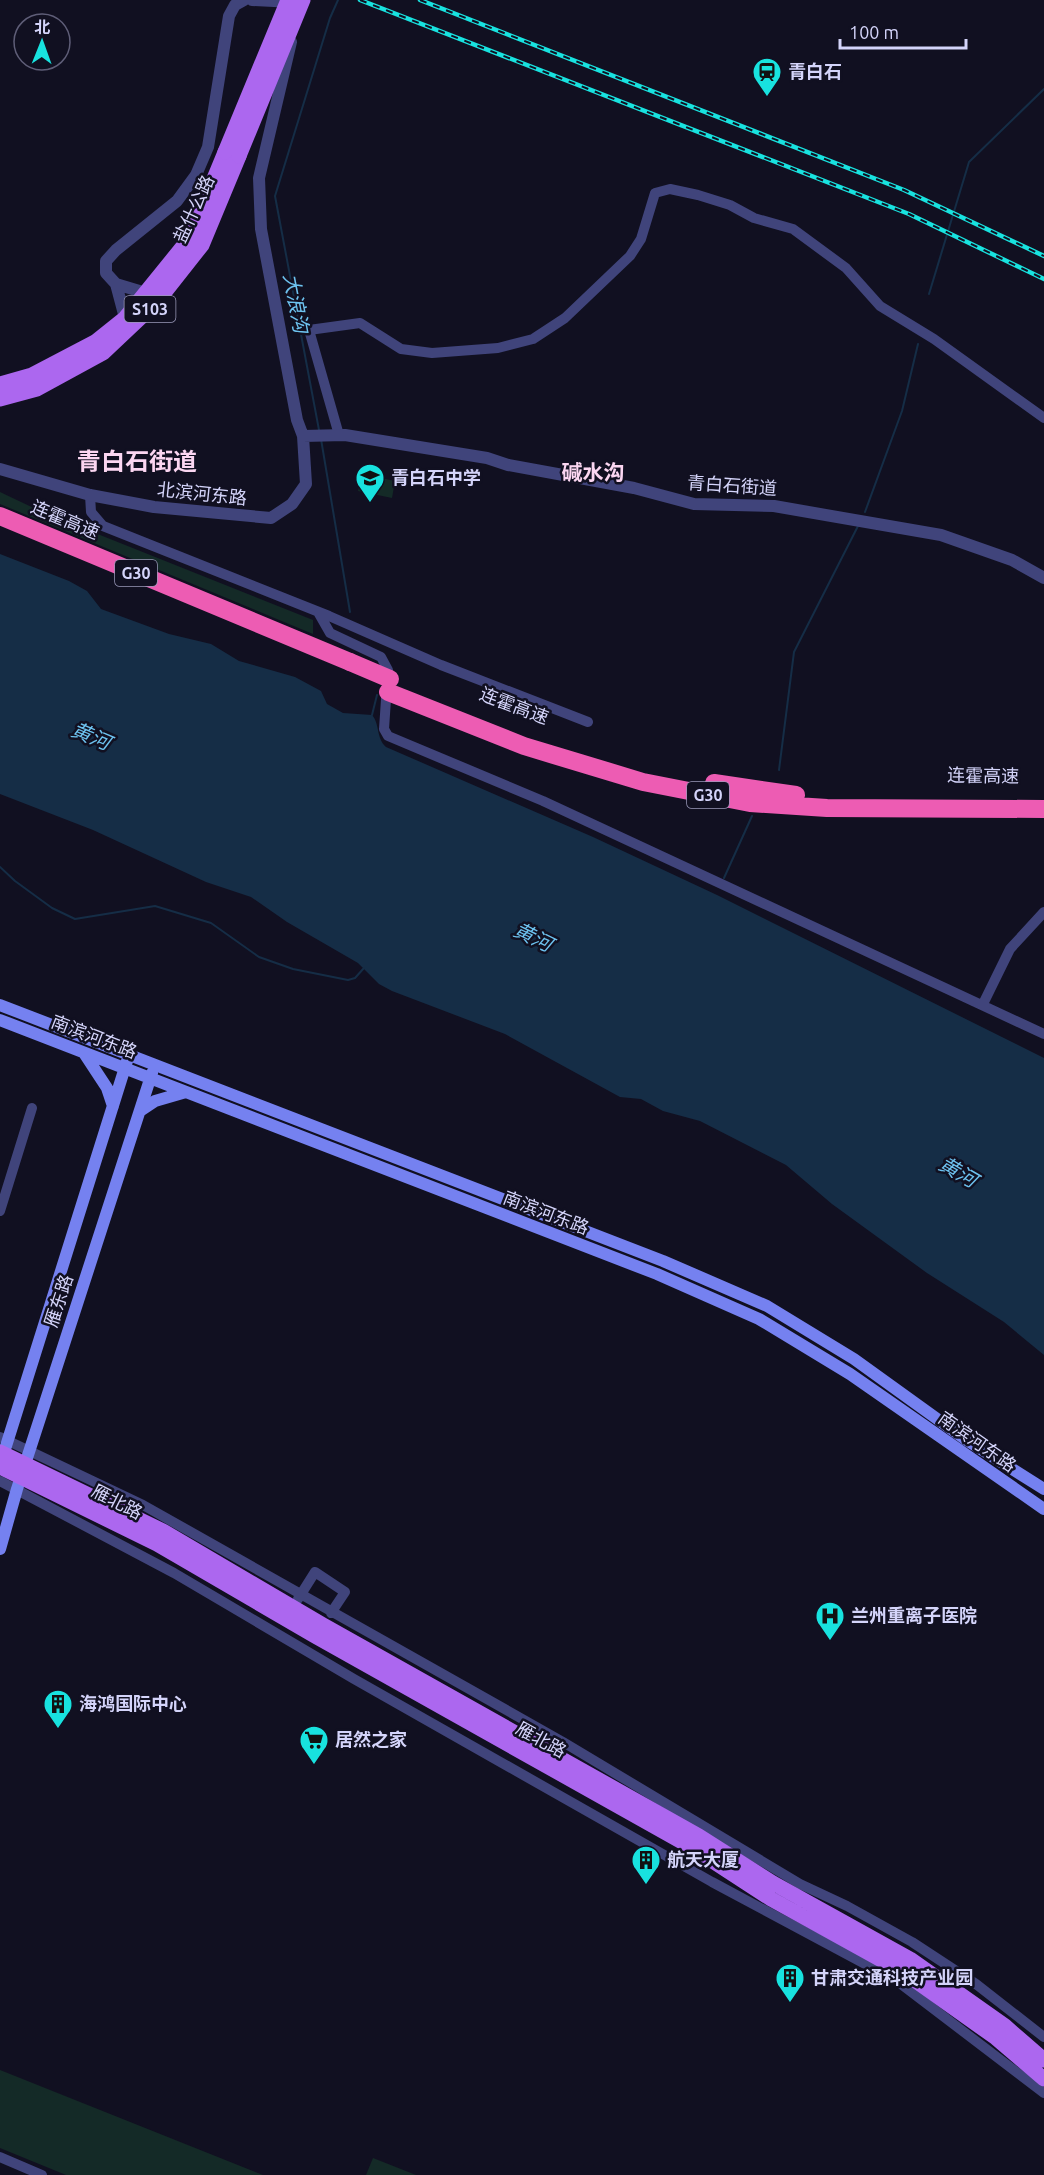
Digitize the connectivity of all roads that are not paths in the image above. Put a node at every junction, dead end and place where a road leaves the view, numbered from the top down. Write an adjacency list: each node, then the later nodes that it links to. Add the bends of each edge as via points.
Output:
1 (244, 0): 5 (street, via 235,5 229,16 208,147 196,176 177,201 106,261 106,273)
2 (252, 0): 3 (street)
3 (298, 0): 4 (main road, 盐什公路 / S103, bridge); 12 (street, via 259,178 261,229 297,420)
4 (232, 154): 6 (main road, 盐什公路 / S103, via 189,239); 9 (main road, 盐什公路 / S103, via 202,245 157,302 103,353 38,389)
5 (116, 284): 6 (street); 7 (street)
6 (146, 293): 7 (main road, 盐什公路 / S103)
7 (125, 318): 8 (main road, 盐什公路 / S103, via 95,342 32,375)
8 (0, 384)
9 (0, 399)
10 (1044, 418): 11 (street, via 934,339 880,306 846,268 794,229 754,218 730,204 670,189 655,193 641,239 630,256 565,318 533,339 498,348 432,353 401,349 360,323 309,330)
11 (335, 435): 12 (street, 青白石街道); 17 (street, 青白石街道, via 487,458 694,504 774,506 941,535 1012,560)
12 (308, 436): 14 (street, 北滨河东路, via 306,484 292,504 271,518 154,507)
13 (0, 469): 14 (street, 北滨河东路)
14 (90, 495): 18 (street, via 91,513 103,526)
15 (0, 516): 19 (highway, 连霍高速 / G30)
16 (0, 530): 19 (highway, 连霍高速 / G30)
17 (1044, 578)
18 (318, 612): 21 (street, via 472,678); 25 (street, via 330,633 381,657 385,663 388,670 384,729 388,736 543,801)
19 (350, 669): 20 (highway, 连霍高速 / G30, bridge)
20 (389, 685): 22 (highway, 连霍高速 / G30, via 605,761 734,787 802,795); 23 (highway, 连霍高速 / G30, via 524,746 644,782 750,803 827,808)
21 (588, 722)
22 (1044, 798)
23 (1044, 809)
24 (1044, 912): 25 (street, via 1010,950)
25 (983, 1004): 28 (street)
26 (0, 1005): 30 (main road, 南滨河东路)
27 (0, 1020): 29 (main road, 南滨河东路)
28 (1044, 1034)
29 (83, 1053): 32 (main road, 南滨河东路); 35 (main road, via 107,1088)
30 (129, 1056): 31 (main road, 南滨河东路); 32 (main road, 雁东路)
31 (154, 1065): 33 (main road, 雁东路); 38 (main road, 南滨河东路)
32 (125, 1069): 33 (main road, 南滨河东路); 35 (main road, 雁东路)
33 (150, 1078): 34 (main road, 南滨河东路); 37 (main road, 雁东路)
34 (186, 1092): 37 (main road, via 155,1101); 39 (main road, 南滨河东路)
35 (113, 1106): 41 (main road, 雁东路)
36 (32, 1108): 40 (street)
37 (140, 1111): 42 (main road, 雁东路)
38 (490, 1196): 39 (main road); 44 (main road, 南滨河东路, via 663,1261 767,1306 854,1359)
39 (482, 1208): 45 (main road, 南滨河东路, via 657,1274 759,1319 850,1374)
40 (0, 1211)
41 (2, 1452): 42 (main road, 雁北路); 42 (street)
42 (24, 1470): 43 (street); 46 (main road, 雁东路); 47 (main road, 雁北路, via 163,1531); 51 (main road, 雁北路, via 903,1972 996,2038); 52 (street, via 174,1573 354,1679 712,1882 897,1981)
43 (0, 1481)
44 (1044, 1490)
45 (1044, 1509)
46 (0, 1549)
47 (296, 1601): 48 (street); 48 (street, via 315,1572 345,1592); 50 (main road, 雁北路, via 773,1883 910,1959 1005,2026)
48 (331, 1613): 49 (street, via 563,1742 800,1884 912,1942 976,1984)
49 (1044, 2037)
50 (1044, 2060)
51 (1044, 2079)
52 (1044, 2093)
53 (0, 2157): 54 (street)
54 (42, 2175)

